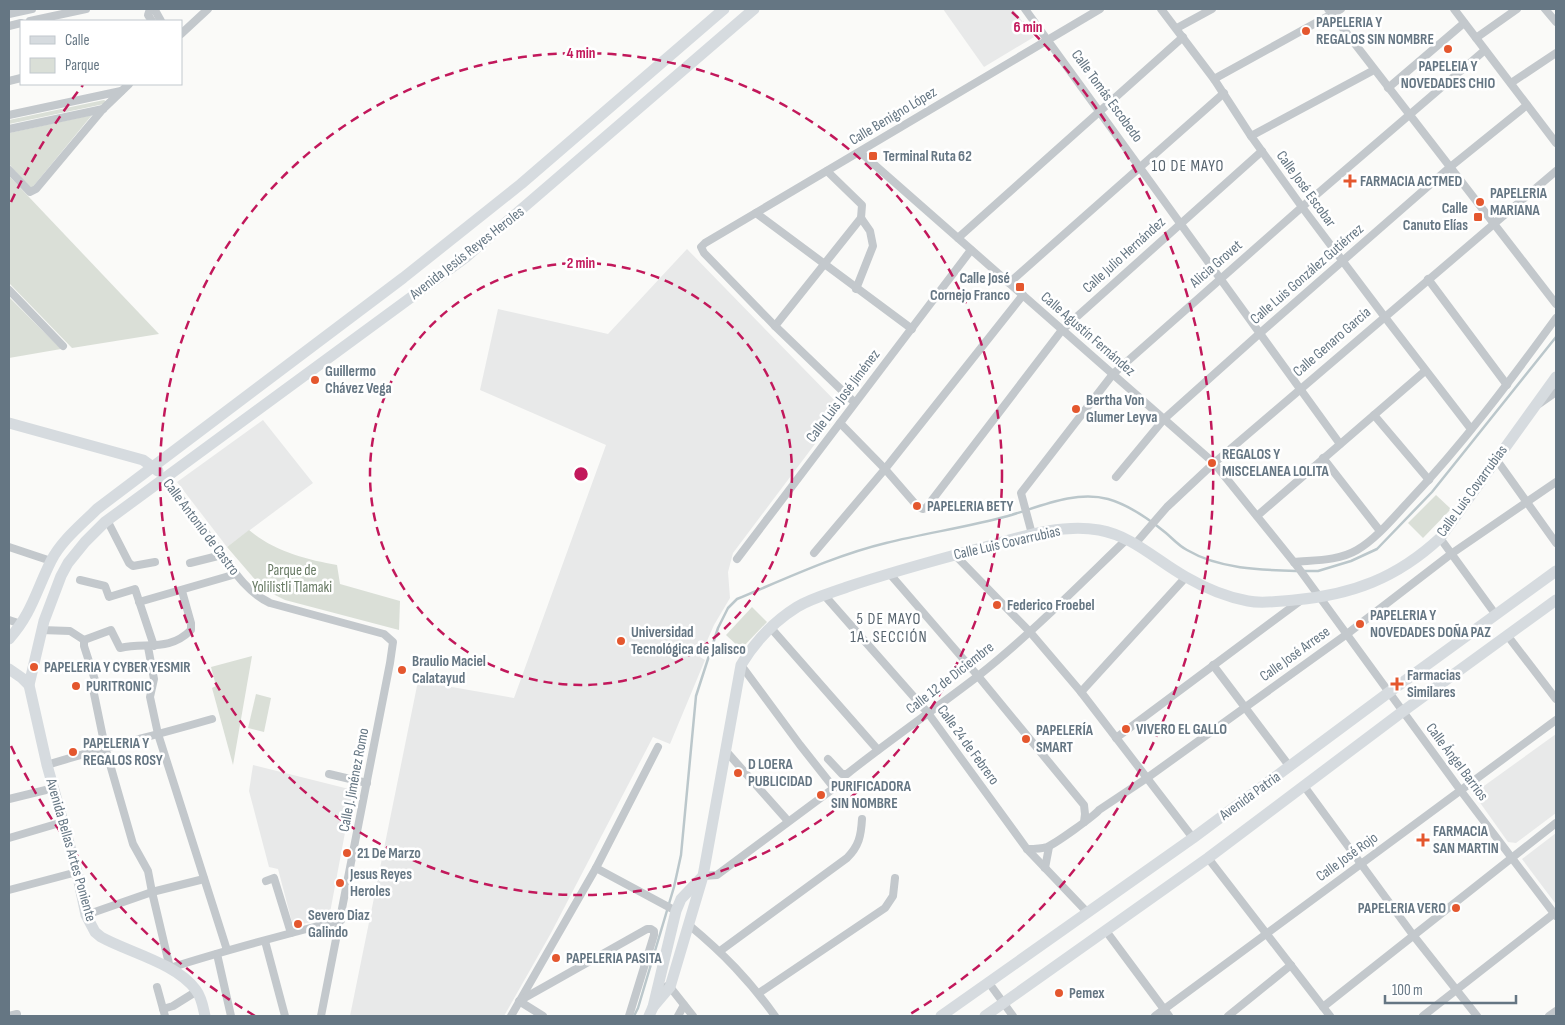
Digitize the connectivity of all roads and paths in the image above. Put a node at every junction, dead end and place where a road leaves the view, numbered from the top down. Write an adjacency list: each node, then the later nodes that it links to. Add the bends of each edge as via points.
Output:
1 (32, 9): 16 (street)
2 (86, 9): 17 (street)
3 (150, 9): 18 (street)
4 (208, 9): 22 (street)
5 (724, 9): 50 (street, Avenida Jesús Reyes Heroles)
6 (754, 9): 51 (street, Avenida Jesús Reyes Heroles)
7 (1025, 9): 25 (street, Calle Tomás Escobedo)
8 (1100, 9): 25 (street, Calle Benigno López)
9 (1161, 9): 21 (street, Calle José Escobar)
10 (1212, 9): 21 (street)
11 (1341, 9): 15 (street)
12 (1454, 9): 20 (street)
13 (1517, 9): 24 (street)
14 (1546, 9): 19 (street)
15 (1329, 11): 28 (street); 29 (street)
16 (9, 14)
17 (35, 20)
18 (160, 20)
19 (1556, 22)
20 (1464, 23): 24 (street); 32 (street)
21 (1177, 28): 23 (street, Calle José Escobar)
22 (182, 33)
23 (1183, 37): 29 (street, Calle José Escobar); 37 (street)
24 (1476, 38): 26 (street)
25 (1048, 40): 37 (street, Calle Tomás Escobedo); 44 (street, Calle Benigno López)
26 (1485, 50): 30 (street); 39 (street, Alicia Grovet)
27 (1556, 53): 30 (street)
28 (1374, 70): 32 (street); 41 (street)
29 (1214, 79): 34 (street, Calle José Escobar)
30 (1510, 83): 35 (street)
31 (128, 85): 33 (street)
32 (1388, 88): 39 (street)
33 (121, 91): 36 (street); 38 (street)
34 (1224, 93): 41 (street, Calle José Escobar); 45 (street)
35 (1527, 105): 42 (street); 46 (street, Calle Luis González Gutiérrez)
36 (103, 109): 40 (street); 47 (street, via 36,189 30,192)
37 (1100, 111): 45 (street, Calle Tomás Escobedo); 57 (street)
38 (9, 115)
39 (1409, 115): 46 (street); 52 (street, Alicia Grovet)
40 (9, 129)
41 (1251, 136): 43 (street, Calle José Escobar)
42 (1556, 143)
43 (1262, 150): 52 (street, Calle José Escobar); 56 (street, Calle Julio Hernández)
44 (860, 152): 48 (street, Calle Benigno López); 57 (street, Calle Agustín Fernández)
45 (1140, 166): 56 (street, Calle Tomás Escobedo); 63 (street)
46 (1450, 168): 55 (street); 59 (street, Calle Luis González Gutiérrez)
47 (9, 170)
48 (827, 171): 53 (street, Calle Benigno López); 54 (street, via 862,206)
49 (1556, 171): 55 (street, Calle Genaro García)
50 (521, 184): 51 (street); 92 (street, Avenida Jesús Reyes Heroles, via 403,278)
51 (532, 200): 94 (street, Avenida Jesús Reyes Heroles, via 466,257)
52 (1302, 207): 59 (street, Calle José Escobar); 61 (street, Alicia Grovet)
53 (756, 213): 60 (street); 70 (street, Calle Benigno López, via 701,247)
54 (861, 218): 60 (street); 64 (street, via 870,231 873,246)
55 (1494, 222): 62 (street, Calle Genaro García); 67 (street)
56 (1181, 223): 61 (street, Calle Tomás Escobedo); 72 (street, Calle Julio Hernández)
57 (958, 238): 58 (street, Calle Agustín Fernández)
58 (971, 250): 63 (street, Calle Agustín Fernández); 71 (street, Calle Luis José Jiménez)
59 (1343, 261): 68 (street, Calle José Escobar); 73 (street, Calle Luis González Gutiérrez)
60 (824, 266): 64 (street); 70 (street)
61 (1220, 279): 73 (street, Calle Tomás Escobedo); 76 (street, Alicia Grovet)
62 (1428, 279): 68 (street, Calle Genaro García); 78 (street)
63 (1009, 283): 66 (street, Calle Agustín Fernández)
64 (856, 289): 71 (street)
65 (9, 290): 74 (street)
66 (1023, 295): 72 (street, Calle Agustín Fernández); 93 (street)
67 (1556, 304)
68 (1384, 316): 75 (street, Calle José Escobar); 79 (street, Calle Genaro García)
69 (1556, 318): 78 (street)
70 (775, 326): 81 (street)
71 (912, 329): 81 (street, Calle Luis José Jiménez)
72 (1062, 330): 76 (street, Calle Agustín Fernández); 93 (street, Calle Julio Hernández, via 928,506 918,507)
73 (1259, 334): 79 (street, Calle Tomás Escobedo); 84 (street, Calle Luis González Gutiérrez)
74 (64, 346)
75 (1425, 371): 83 (street); 87 (street, Calle José Escobar)
76 (1112, 374): 84 (street, Calle Agustín Fernández); 101 (street, Alicia Grovet, via 1021,492)
77 (1556, 377): 82 (street, Calle Luis Covarrubias)
78 (1507, 385): 87 (street)
79 (1299, 389): 88 (street, Calle Tomás Escobedo); 91 (street, Calle Genaro García)
80 (1556, 392): 82 (street)
81 (854, 402): 86 (street, Calle Luis José Jiménez)
82 (1533, 408): 90 (street, Calle Luis Covarrubias)
83 (1374, 415): 88 (street); 96 (street)
84 (1164, 419): 91 (street, Calle Agustín Fernández); 95 (street, Calle Luis González Gutiérrez)
85 (9, 423): 92 (street, Calle Antonio de Castro, via 138,458)
86 (840, 423): 93 (street); 111 (street, Calle Luis José Jiménez)
87 (1471, 429): 96 (street)
88 (1340, 444): 89 (street)
89 (1324, 458): 99 (street); 102 (street)
90 (1496, 459): 98 (street); 103 (street, Calle Luis Covarrubias)
91 (1214, 463): 99 (street, Calle Agustín Fernández); 104 (street, Calle Genaro García, via 1145,532)
92 (154, 466): 94 (street, Calle Antonio de Castro); 112 (street, Avenida Jesús Reyes Heroles, via 96,510 61,545)
93 (885, 469): 107 (street)
94 (165, 477): 100 (street, Avenida Jesús Reyes Heroles); 109 (street, Calle Antonio de Castro)
95 (1116, 477)
96 (1429, 480): 102 (street)
97 (1556, 482): 98 (street, Calle José Arrese)
98 (1527, 503): 105 (street); 108 (street, Calle José Arrese)
99 (1257, 516): 115 (street, Calle Agustín Fernández)
100 (107, 520): 113 (street, via 129,562 134,566); 131 (street, Avenida Jesús Reyes Heroles, via 68,563 66,577 52,595)
101 (1030, 530): 104 (street, Calle Luis Covarrubias, via 1083,528); 110 (street, Calle Luis Covarrubias)
102 (1380, 531): 115 (street, via 1345,556)
103 (1440, 538): 108 (street); 122 (street, Calle Luis Covarrubias, via 1415,559 1384,577 1353,590)
104 (1131, 541): 119 (street, Calle Luis Covarrubias); 132 (street, Calle 12 de Diciembre)
105 (1556, 542)
106 (9, 547): 112 (street)
107 (814, 553)
108 (1451, 554): 127 (street); 133 (street, Calle José Arrese)
109 (222, 555): 114 (street); 118 (street, Calle Antonio de Castro)
110 (955, 555): 117 (street, Calle Luis Covarrubias); 132 (street)
111 (737, 559)
112 (51, 561): 129 (street, Avenida Jesús Reyes Heroles)
113 (155, 562)
114 (190, 563)
115 (1296, 564): 122 (street, Calle Agustín Fernández)
116 (1556, 571): 127 (street, Avenida Patria)
117 (889, 572): 123 (street, Calle Luis Covarrubias); 142 (street)
118 (236, 574): 121 (street); 135 (street, Calle Antonio de Castro, via 253,593 270,603)
119 (1186, 577): 124 (street, Calle Luis Covarrubias, via 1250,602); 144 (street)
120 (80, 580): 126 (street, via 105,586 109,597 135,589)
121 (184, 590): 126 (street); 138 (street, via 191,630 167,645)
122 (1318, 595): 124 (street, Calle Luis Covarrubias); 133 (street, Calle Ángel Barrios)
123 (825, 596): 130 (street, Calle Luis Covarrubias, via 798,606); 149 (street, Calle 24 de Febrero)
124 (1301, 600): 140 (street)
125 (1556, 600): 134 (street, Avenida Patria)
126 (139, 602): 138 (street)
127 (1496, 615): 145 (street, Avenida Patria)
128 (9, 620): 129 (street)
129 (21, 624): 136 (street, Avenida Jesús Reyes Heroles)
130 (770, 627): 139 (street, Calle Luis Covarrubias, via 753,645); 157 (street)
131 (41, 630): 137 (street, via 70,631); 143 (street, Avenida Jesús Reyes Heroles)
132 (1030, 632): 142 (street, Calle 12 de Diciembre); 144 (street)
133 (1347, 634): 145 (street, Calle Ángel Barrios); 147 (street, Calle José Arrese)
134 (1507, 635): 146 (street); 148 (street, Avenida Patria)
135 (390, 638): 163 (street, Calle J. Jiménez Romo, via 393,649)
136 (9, 639)
137 (84, 640): 138 (street, via 111,630 120,648); 154 (street, via 95,680 92,684)
138 (151, 647): 152 (street, via 154,679 150,697)
139 (741, 665): 156 (street, Calle Luis Covarrubias); 171 (street, via 834,788)
140 (1213, 666): 147 (street); 153 (street)
141 (9, 669): 143 (street)
142 (978, 676): 149 (street, Calle 12 de Diciembre); 168 (street)
143 (29, 685): 159 (street, Avenida Bellas Artes Poniente)
144 (1081, 692): 153 (street)
145 (1388, 693): 148 (street, Calle Ángel Barrios); 160 (street, Avenida Patria)
146 (1556, 698)
147 (1245, 707): 160 (street); 162 (street, Calle José Arrese)
148 (1402, 712): 164 (street, Avenida Patria); 166 (street, Calle Ángel Barrios)
149 (928, 713): 157 (street, Calle 12 de Diciembre); 178 (street, Calle 24 de Febrero)
150 (212, 719): 152 (street)
151 (1556, 720): 166 (street, Calle José Rojo)
152 (158, 734): 154 (street); 185 (street)
153 (1116, 738): 162 (street)
154 (104, 747): 159 (street); 190 (street, via 133,844 148,871)
155 (658, 747): 182 (street)
156 (725, 750): 171 (street); 186 (street, Calle Luis Covarrubias)
157 (878, 750): 158 (street, Calle 12 de Diciembre, via 844,775)
158 (828, 759)
159 (47, 765): 165 (street, Avenida Bellas Artes Poniente)
160 (1290, 767): 176 (street, Avenida Patria)
161 (329, 774): 163 (street)
162 (1147, 778): 169 (street, Calle José Arrese); 176 (street)
163 (367, 783): 195 (street, Calle J. Jiménez Romo)
164 (1304, 786): 180 (street, Avenida Patria); 181 (street)
165 (54, 788): 167 (street); 172 (street, Avenida Bellas Artes Poniente)
166 (1461, 791): 179 (street, Calle Ángel Barrios); 181 (street, Calle José Rojo)
167 (9, 799)
168 (1084, 805): 169 (street); 173 (street)
169 (1100, 810): 173 (street, Calle José Arrese)
170 (862, 819): 203 (street, via 860,839 848,858)
171 (788, 821): 186 (street, via 717,875)
172 (63, 822): 175 (street); 184 (street, Avenida Bellas Artes Poniente)
173 (1084, 822): 177 (street, Calle José Arrese)
174 (1556, 823): 179 (street)
175 (9, 838)
176 (1193, 838): 192 (street, Avenida Patria)
177 (1049, 846): 178 (street, Calle José Arrese); 183 (street)
178 (1028, 849): 183 (street, Calle 24 de Febrero)
179 (1512, 857): 193 (street, Calle Ángel Barrios); 200 (street)
180 (1208, 858): 197 (street, Avenida Patria); 199 (street)
181 (1360, 864): 199 (street, Calle José Rojo); 200 (street)
182 (596, 868): 191 (street); 213 (street)
183 (1045, 868): 192 (street, Calle 24 de Febrero)
184 (77, 872): 189 (street); 194 (street, Avenida Bellas Artes Poniente)
185 (203, 876): 190 (street); 202 (street)
186 (703, 876): 191 (street, Calle Luis Covarrubias); 196 (street, Calle Luis Covarrubias)
187 (895, 878): 212 (street, via 893,896 885,908)
188 (266, 881): 198 (street, via 274,878)
189 (9, 888)
190 (152, 892): 194 (street); 206 (street)
191 (673, 909): 208 (street, Calle Luis Covarrubias)
192 (1087, 912): 207 (street, Avenida Patria)
193 (1556, 914): 210 (street)
194 (86, 915): 206 (street, Avenida Bellas Artes Poniente, via 101,937)
195 (340, 920): 198 (street); 224 (street, Calle J. Jiménez Romo)
196 (689, 925): 203 (street); 208 (street, Calle Luis Covarrubias)
197 (1106, 931): 214 (street, Avenida Patria); 220 (street)
198 (290, 933): 201 (street)
199 (1267, 934): 205 (street); 220 (street, Calle José Rojo)
200 (1413, 936): 210 (street); 216 (street)
201 (265, 941): 202 (street); 223 (street)
202 (227, 950): 204 (street)
203 (720, 951): 212 (street)
204 (217, 954): 206 (street); 222 (street)
205 (1291, 966): 216 (street); 235 (street)
206 (170, 968): 211 (street, Avenida Bellas Artes Poniente)
207 (988, 983): 214 (street); 231 (street, Avenida Patria)
208 (665, 985): 215 (street); 218 (street, Calle Luis Covarrubias)
209 (157, 987): 219 (street)
210 (1457, 989): 237 (street); 238 (street)
211 (197, 991): 219 (street); 221 (street, Avenida Bellas Artes Poniente)
212 (759, 993): 230 (street)
213 (519, 1001): 225 (street); 226 (street); 227 (street, via 651,929 654,935)
214 (1004, 1003): 232 (street, Avenida Patria); 233 (street)
215 (684, 1005): 228 (street); 229 (street)
216 (1323, 1007): 236 (street)
217 (1556, 1011): 239 (street)
218 (651, 1012)
219 (164, 1013)
220 (1167, 1013): 234 (street, Calle José Rojo)
221 (205, 1016)
222 (231, 1016)
223 (285, 1016)
224 (321, 1016)
225 (511, 1016)
226 (543, 1016)
227 (629, 1016)
228 (678, 1016)
229 (693, 1016)
230 (775, 1016)
231 (941, 1016)
232 (985, 1016)
233 (1013, 1016)
234 (1156, 1016)
235 (1228, 1016)
236 (1330, 1016)
237 (1423, 1016)
238 (1477, 1016)
239 (1550, 1016)

